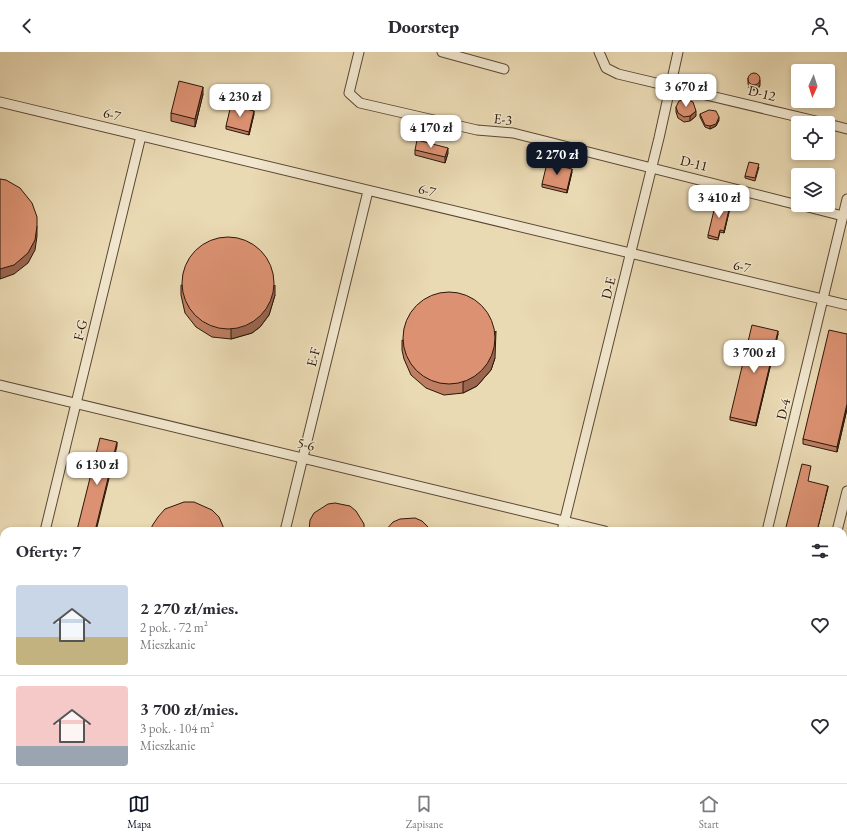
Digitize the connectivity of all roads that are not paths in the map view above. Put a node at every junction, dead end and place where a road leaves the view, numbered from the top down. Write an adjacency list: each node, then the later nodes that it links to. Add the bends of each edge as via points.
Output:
1 (359, 52): 12 (lane, E-3, via 349,93 360,103 477,130 513,133)
2 (442, 52): 5 (lane)
3 (598, 52): 6 (lane, D-12, via 606,68 612,71)
4 (678, 52): 6 (lane, D-E)
5 (504, 69)
6 (671, 85): 8 (lane, D-12); 12 (lane, D-E)
7 (0, 102): 11 (lane, 6-7)
8 (796, 116)
9 (835, 126): 10 (lane)
10 (847, 129)
11 (141, 136): 13 (lane, 6-7); 22 (lane, F-G)
12 (652, 167): 15 (lane, D-11); 18 (lane, D-E)
13 (368, 191): 18 (lane, 6-7); 23 (lane, E-F)
14 (847, 199): 17 (lane, D-4)
15 (791, 203)
16 (827, 212): 17 (lane, D-11)
17 (843, 216): 19 (lane, D-4)
18 (631, 254): 19 (lane, 6-7); 25 (lane, D-E)
19 (824, 300): 20 (lane, 6-7); 30 (lane, D-4)
20 (847, 305)
21 (0, 384): 22 (lane, 5-6)
22 (77, 403): 23 (lane, 5-6); 26 (lane, F-G)
23 (303, 458): 25 (lane, 5-6); 27 (lane, E-F)
24 (847, 491): 31 (lane)
25 (564, 522): 28 (lane, D-E); 29 (lane, 5-6)
26 (46, 527)
27 (287, 527)
28 (563, 527)
29 (587, 527)
30 (768, 527)
31 (839, 527)

